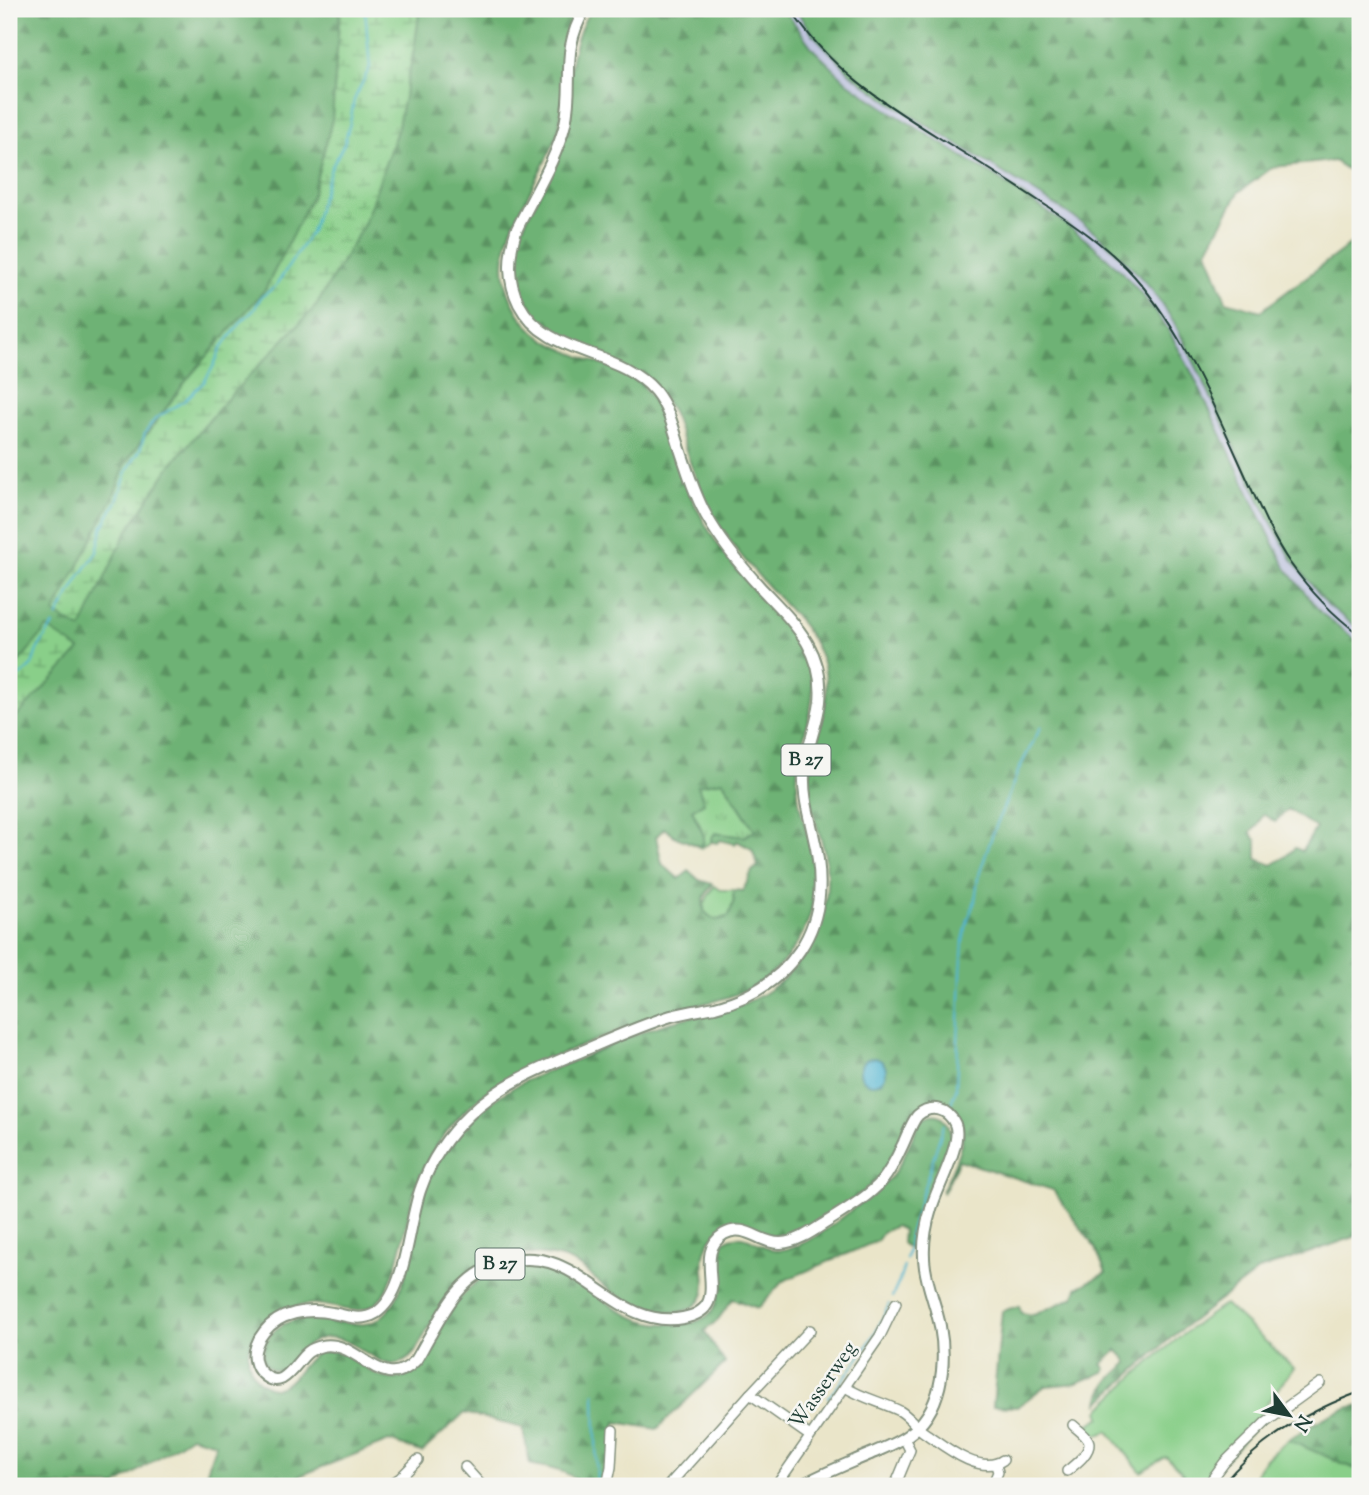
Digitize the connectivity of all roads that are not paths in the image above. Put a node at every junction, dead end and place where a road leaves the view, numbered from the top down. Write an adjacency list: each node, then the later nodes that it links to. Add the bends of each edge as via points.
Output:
1 (585, 9): 8 (main road, B 27, via 571,40 563,133 512,244 512,287 525,315 540,330 625,368 657,394 712,526 809,644 820,693 803,784 821,870 817,909 795,957 758,990 618,1036 530,1073 481,1104 451,1134 429,1170 417,1199 400,1274 385,1304 362,1318 311,1311 281,1319 261,1336 256,1364 267,1378 281,1379 311,1350 333,1345 375,1368 404,1369 418,1356 463,1285 493,1266 521,1260 567,1268 638,1313 669,1319 691,1316 710,1300 710,1254 719,1239 738,1230 784,1243 813,1231 874,1188 892,1166 914,1120 934,1108 952,1119 957,1139 924,1240 943,1364 934,1401)
2 (895, 1303): 5 (street, Wasserweg, via 880,1336)
3 (810, 1330): 6 (street)
4 (1320, 1383): 23 (street, via 1266,1422)
5 (845, 1387): 8 (street, via 903,1413); 10 (street, Wasserweg)
6 (750, 1394): 10 (street); 18 (street)
7 (1073, 1425): 14 (street, via 1089,1443)
8 (918, 1427): 11 (main road, B 27); 22 (street, via 964,1458 984,1464 999,1462)
9 (613, 1430): 17 (street)
10 (810, 1436): 19 (street, Wasserweg)
11 (904, 1437): 20 (main road, B 27); 21 (street, via 909,1450)
12 (418, 1460): 15 (street)
13 (465, 1467): 16 (street)
14 (1067, 1471)
15 (388, 1486)
16 (482, 1486)
17 (607, 1486)
18 (668, 1486)
19 (776, 1486)
20 (800, 1486)
21 (895, 1486)
22 (992, 1486)
23 (1207, 1486)

